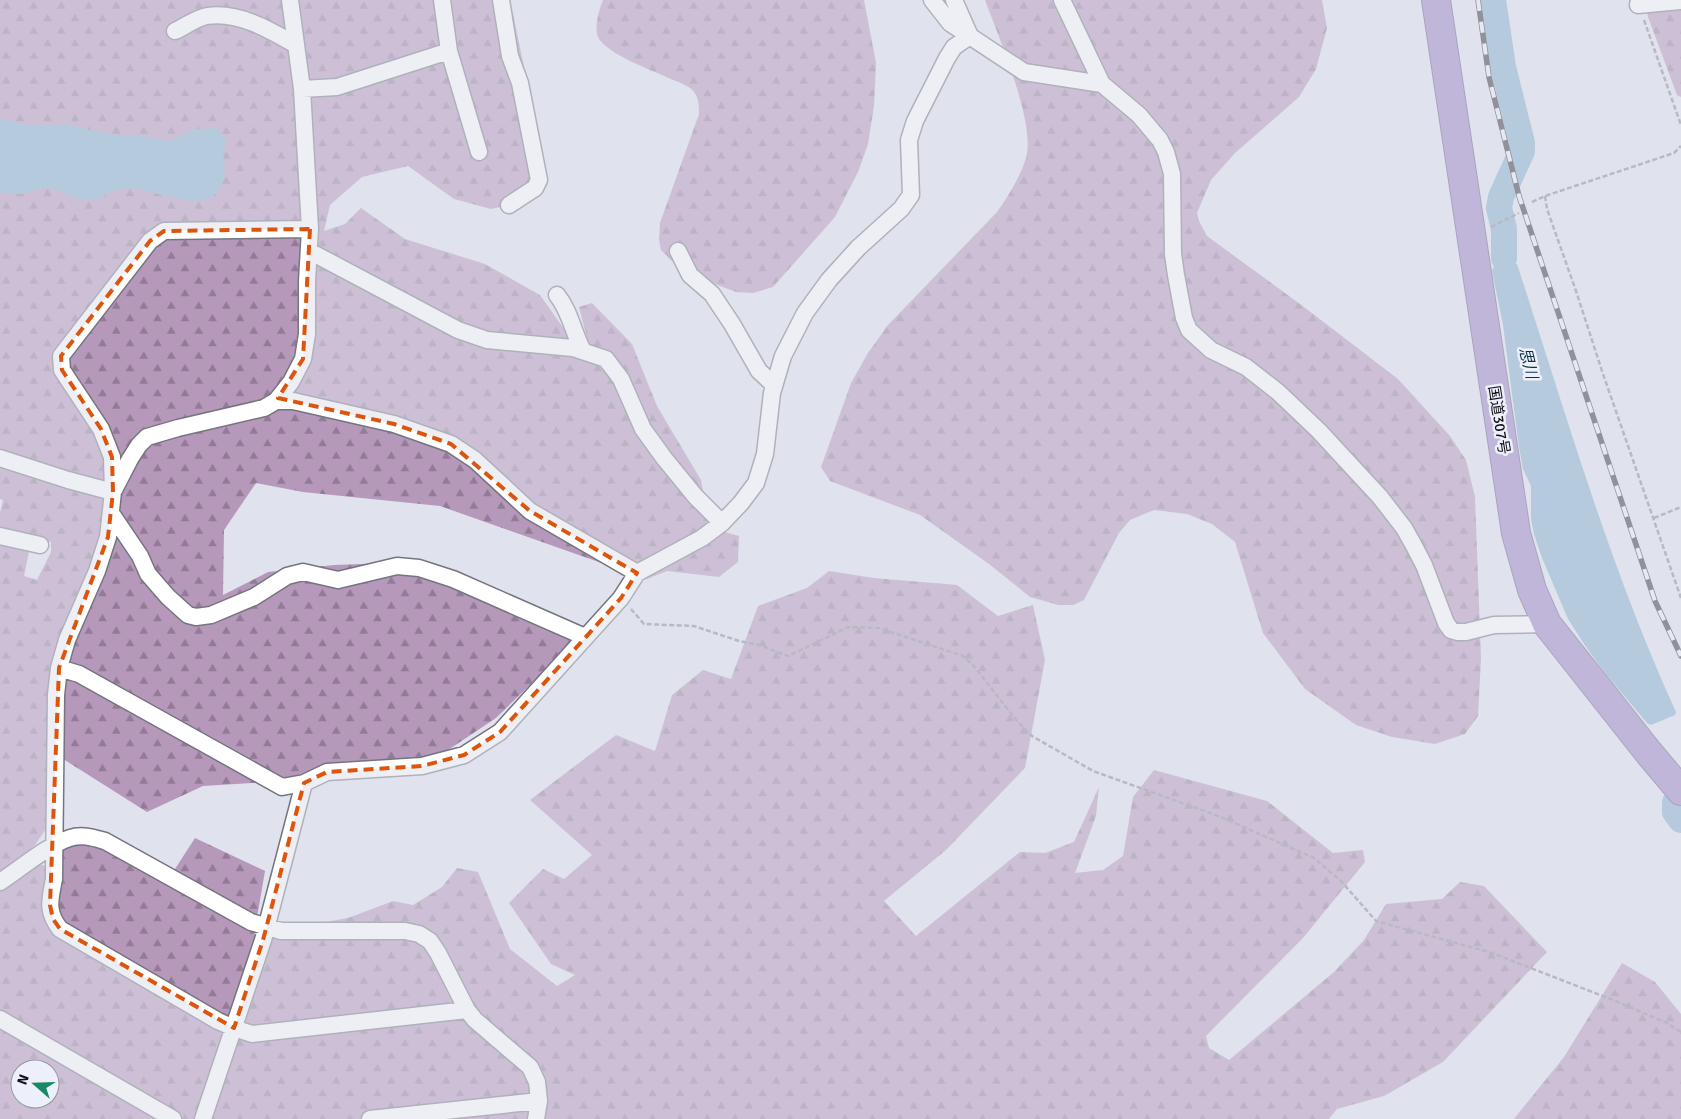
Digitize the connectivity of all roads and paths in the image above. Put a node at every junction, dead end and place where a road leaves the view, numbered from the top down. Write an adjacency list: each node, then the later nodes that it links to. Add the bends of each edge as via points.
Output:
1 (290, 0): 12 (street)
2 (442, 0): 13 (street)
3 (501, 0): 21 (street, via 510,56 520,83 539,180 535,188)
4 (932, 0): 11 (street, via 950,23)
5 (954, 0): 11 (street)
6 (1062, 0): 14 (street)
7 (1436, 0): 42 (highway, 国道307号, via 1516,533 1532,590)
8 (1681, 1): 9 (street)
9 (1639, 2): 16 (path)
10 (175, 31): 12 (street, via 206,16 227,16 263,26)
11 (970, 36): 14 (street, via 1024,72); 29 (street, via 954,47 915,121 909,140 911,195 901,210 858,248 805,313 783,356)
12 (296, 45): 15 (street)
13 (448, 52): 15 (street, via 337,87); 18 (street)
14 (1102, 84): 42 (street, via 1139,115 1160,140 1170,162 1173,254 1189,330 1211,350 1246,368 1278,392 1380,497 1413,544 1451,630 1466,632 1494,625)
15 (302, 89): 24 (street)
16 (1681, 125)
17 (1681, 146): 19 (path, via 1674,153)
18 (479, 152)
19 (1545, 196): 20 (path); 35 (path)
20 (1532, 202)
21 (509, 205)
22 (1519, 212): 23 (path)
23 (1490, 227)
24 (310, 229): 25 (street); 32 (street, via 164,231 150,241 68,345 62,356 62,370 101,429 112,457)
25 (309, 251): 28 (street, via 458,330 487,340); 30 (street, via 307,334 303,359)
26 (678, 251): 29 (street, via 690,275 712,294 759,371)
27 (557, 295): 28 (street, via 565,305)
28 (583, 351): 36 (street, via 606,359 621,379 643,429 689,488)
29 (774, 385): 36 (street, via 765,454 756,483)
30 (276, 401): 32 (street, via 264,408 147,437 130,459); 39 (street, via 293,400 394,424 451,444 475,460 530,511)
31 (0, 458): 32 (street)
32 (113, 492): 34 (street)
33 (1681, 507): 35 (path)
34 (111, 513): 43 (street, via 148,574 174,603 196,617 211,615 254,597 287,576 303,572 338,580 397,566 418,568 453,579); 44 (street, via 108,537 97,571 67,640)
35 (1654, 518): 41 (path)
36 (722, 523): 39 (street, via 702,538)
37 (0, 536): 38 (street)
38 (40, 546)
39 (638, 573): 40 (street)
40 (621, 598): 43 (street); 53 (path, via 644,624 694,626 788,656 848,627 879,628 963,656 1032,736 1093,771 1221,817 1314,858 1341,881 1376,921 1492,953 1612,1000)
41 (1681, 598)
42 (1547, 624): 46 (highway, 国道307号)
43 (585, 637): 45 (street, via 500,732 464,755 422,766 327,772)
44 (59, 668): 45 (street, via 79,674 282,787); 47 (street)
45 (304, 783): 49 (street)
46 (1681, 791)
47 (53, 846): 48 (street); 49 (street, via 71,838 90,837 105,841 251,922); 52 (street, via 54,879 50,905 52,919 60,929)
48 (0, 882)
49 (266, 927): 50 (street, via 419,934 430,941 438,953); 52 (street)
50 (467, 1010): 52 (street, via 252,1034); 54 (street, via 530,1067 537,1082)
51 (0, 1019): 55 (street)
52 (234, 1028): 56 (street)
53 (1681, 1032)
54 (539, 1101): 57 (street); 58 (street)
55 (173, 1119)
56 (203, 1119)
57 (370, 1119)
58 (536, 1119)

